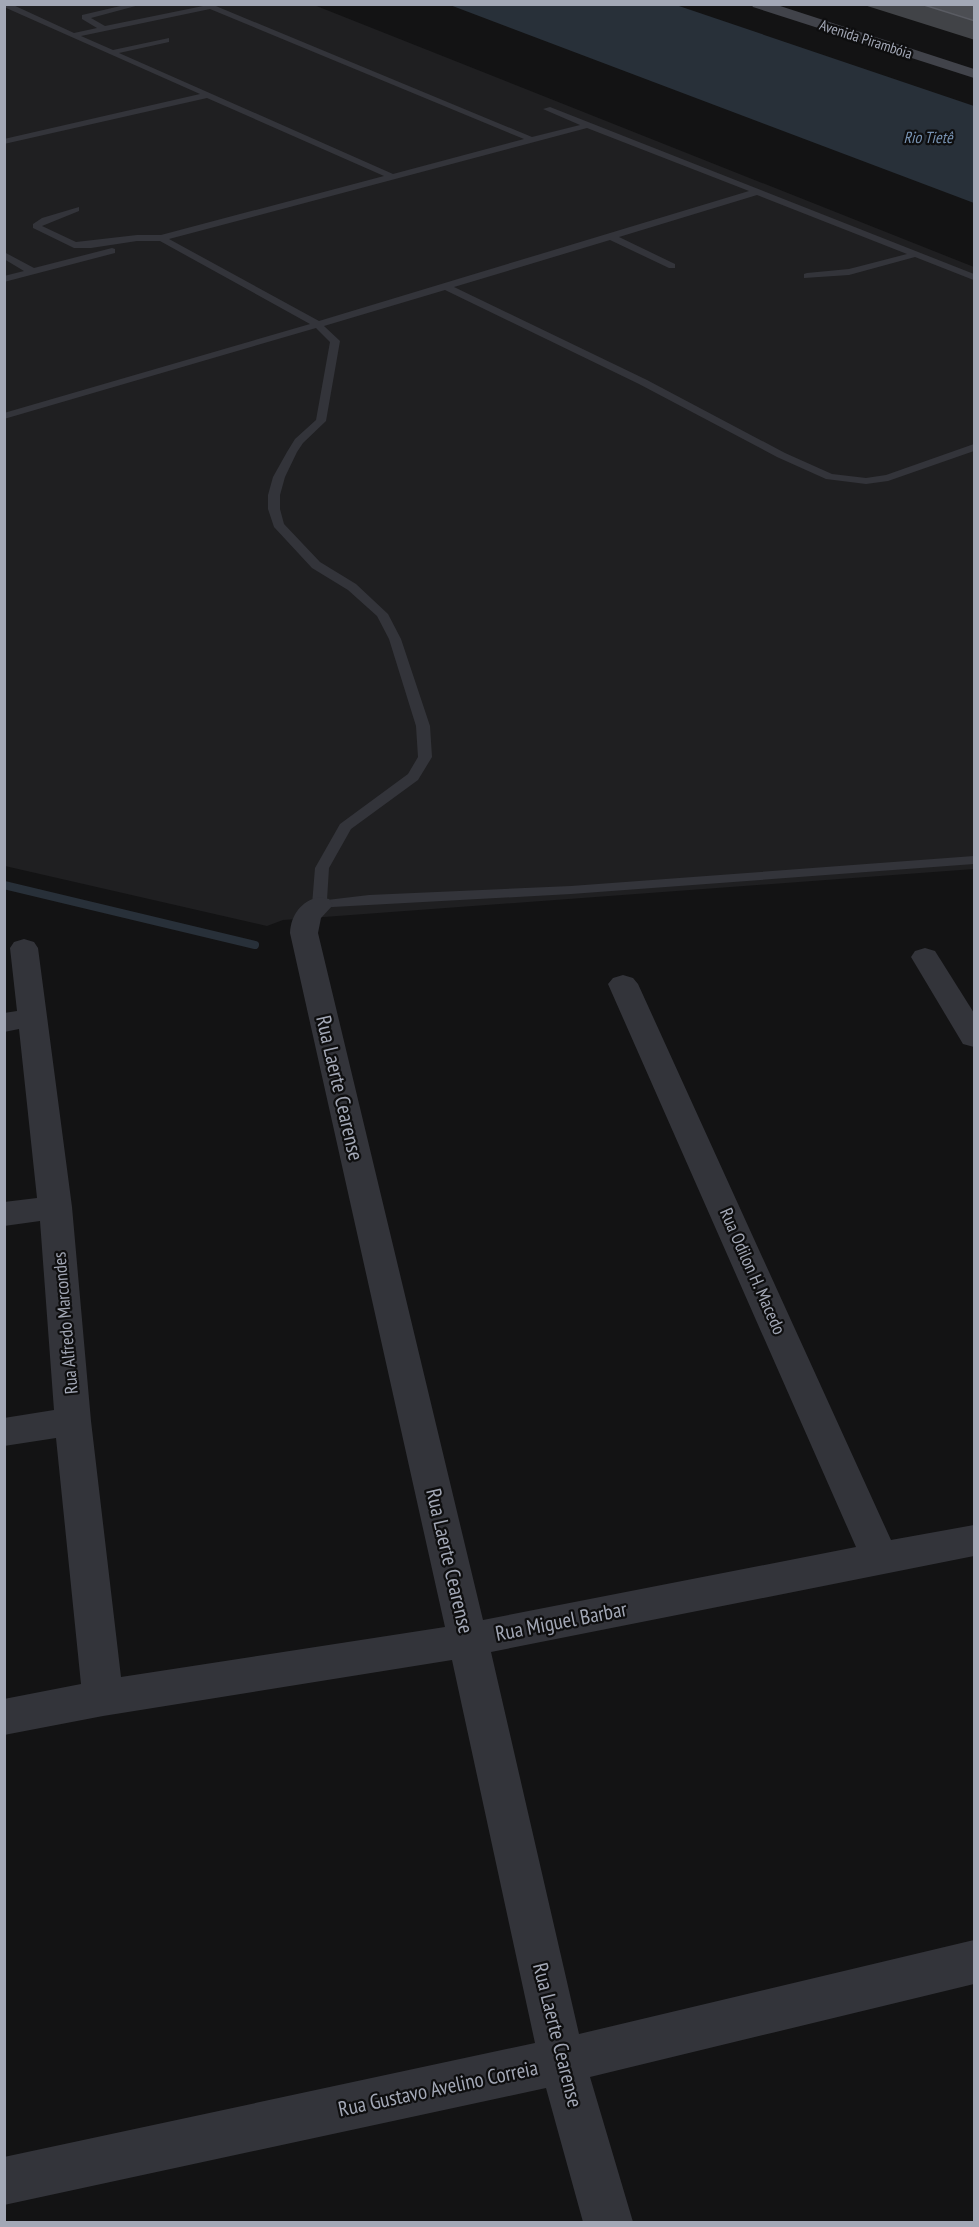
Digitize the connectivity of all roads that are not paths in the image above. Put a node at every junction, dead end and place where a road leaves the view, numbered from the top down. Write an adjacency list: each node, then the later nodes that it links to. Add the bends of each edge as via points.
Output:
1 (140, 4): 5 (lane, via 85,17)
2 (758, 4): 9 (main road, Avenida Pirambóia)
3 (6, 5): 6 (lane)
4 (207, 6): 5 (lane); 13 (lane)
5 (104, 29): 6 (lane)
6 (74, 35): 8 (lane)
7 (166, 40): 8 (lane)
8 (112, 52): 10 (lane)
9 (975, 74)
10 (208, 95): 14 (lane); 15 (lane)
11 (547, 109): 12 (lane)
12 (588, 125): 13 (lane); 16 (lane)
13 (532, 140): 15 (lane)
14 (4, 142)
15 (392, 177): 19 (lane)
16 (756, 192): 18 (lane); 20 (lane)
17 (76, 209): 19 (lane, via 36,226 74,245)
18 (610, 236): 22 (lane); 27 (lane)
19 (161, 238): 23 (lane); 28 (lane)
20 (916, 254): 24 (lane, via 853,272); 25 (lane)
21 (4, 255): 23 (lane)
22 (672, 266)
23 (33, 272): 26 (lane)
24 (807, 276)
25 (975, 277)
26 (4, 279)
27 (446, 287): 28 (lane); 30 (lane, via 830,477 867,481 888,478)
28 (316, 323): 29 (lane); 32 (lane, via 335,341 321,421 299,441 279,477 274,495 278,525 316,565 352,587 382,614 395,639 423,726 425,757 413,777 345,827 322,868)
29 (4, 416)
30 (975, 447)
31 (975, 860): 32 (lane)
32 (320, 905): 44 (street, Rua Laerte Cearense, via 307,914 304,933)
33 (24, 948): 36 (street, Rua Alfredo Marcondes)
34 (925, 957): 37 (street)
35 (623, 984): 43 (street, Rua Odilon H. Macedo)
36 (18, 1020): 38 (street, Rua Alfredo Marcondes)
37 (975, 1037)
38 (55, 1207): 39 (street); 40 (street, Rua Alfredo Marcondes)
39 (4, 1214)
40 (73, 1421): 41 (street); 45 (street, Rua Alfredo Marcondes)
41 (4, 1432)
42 (975, 1540): 43 (street, Rua Miguel Barbar)
43 (880, 1558): 44 (street, Rua Miguel Barbar)
44 (468, 1640): 45 (street, Rua Miguel Barbar); 48 (street, Rua Laerte Cearense)
45 (103, 1698): 46 (street, Rua Miguel Barbar)
46 (4, 1717)
47 (975, 1962): 48 (street, Rua Gustavo Avelino Correia)
48 (562, 2061): 49 (street, Rua Gustavo Avelino Correia); 50 (street, Rua Laerte Cearense)
49 (4, 2181)
50 (608, 2223)

